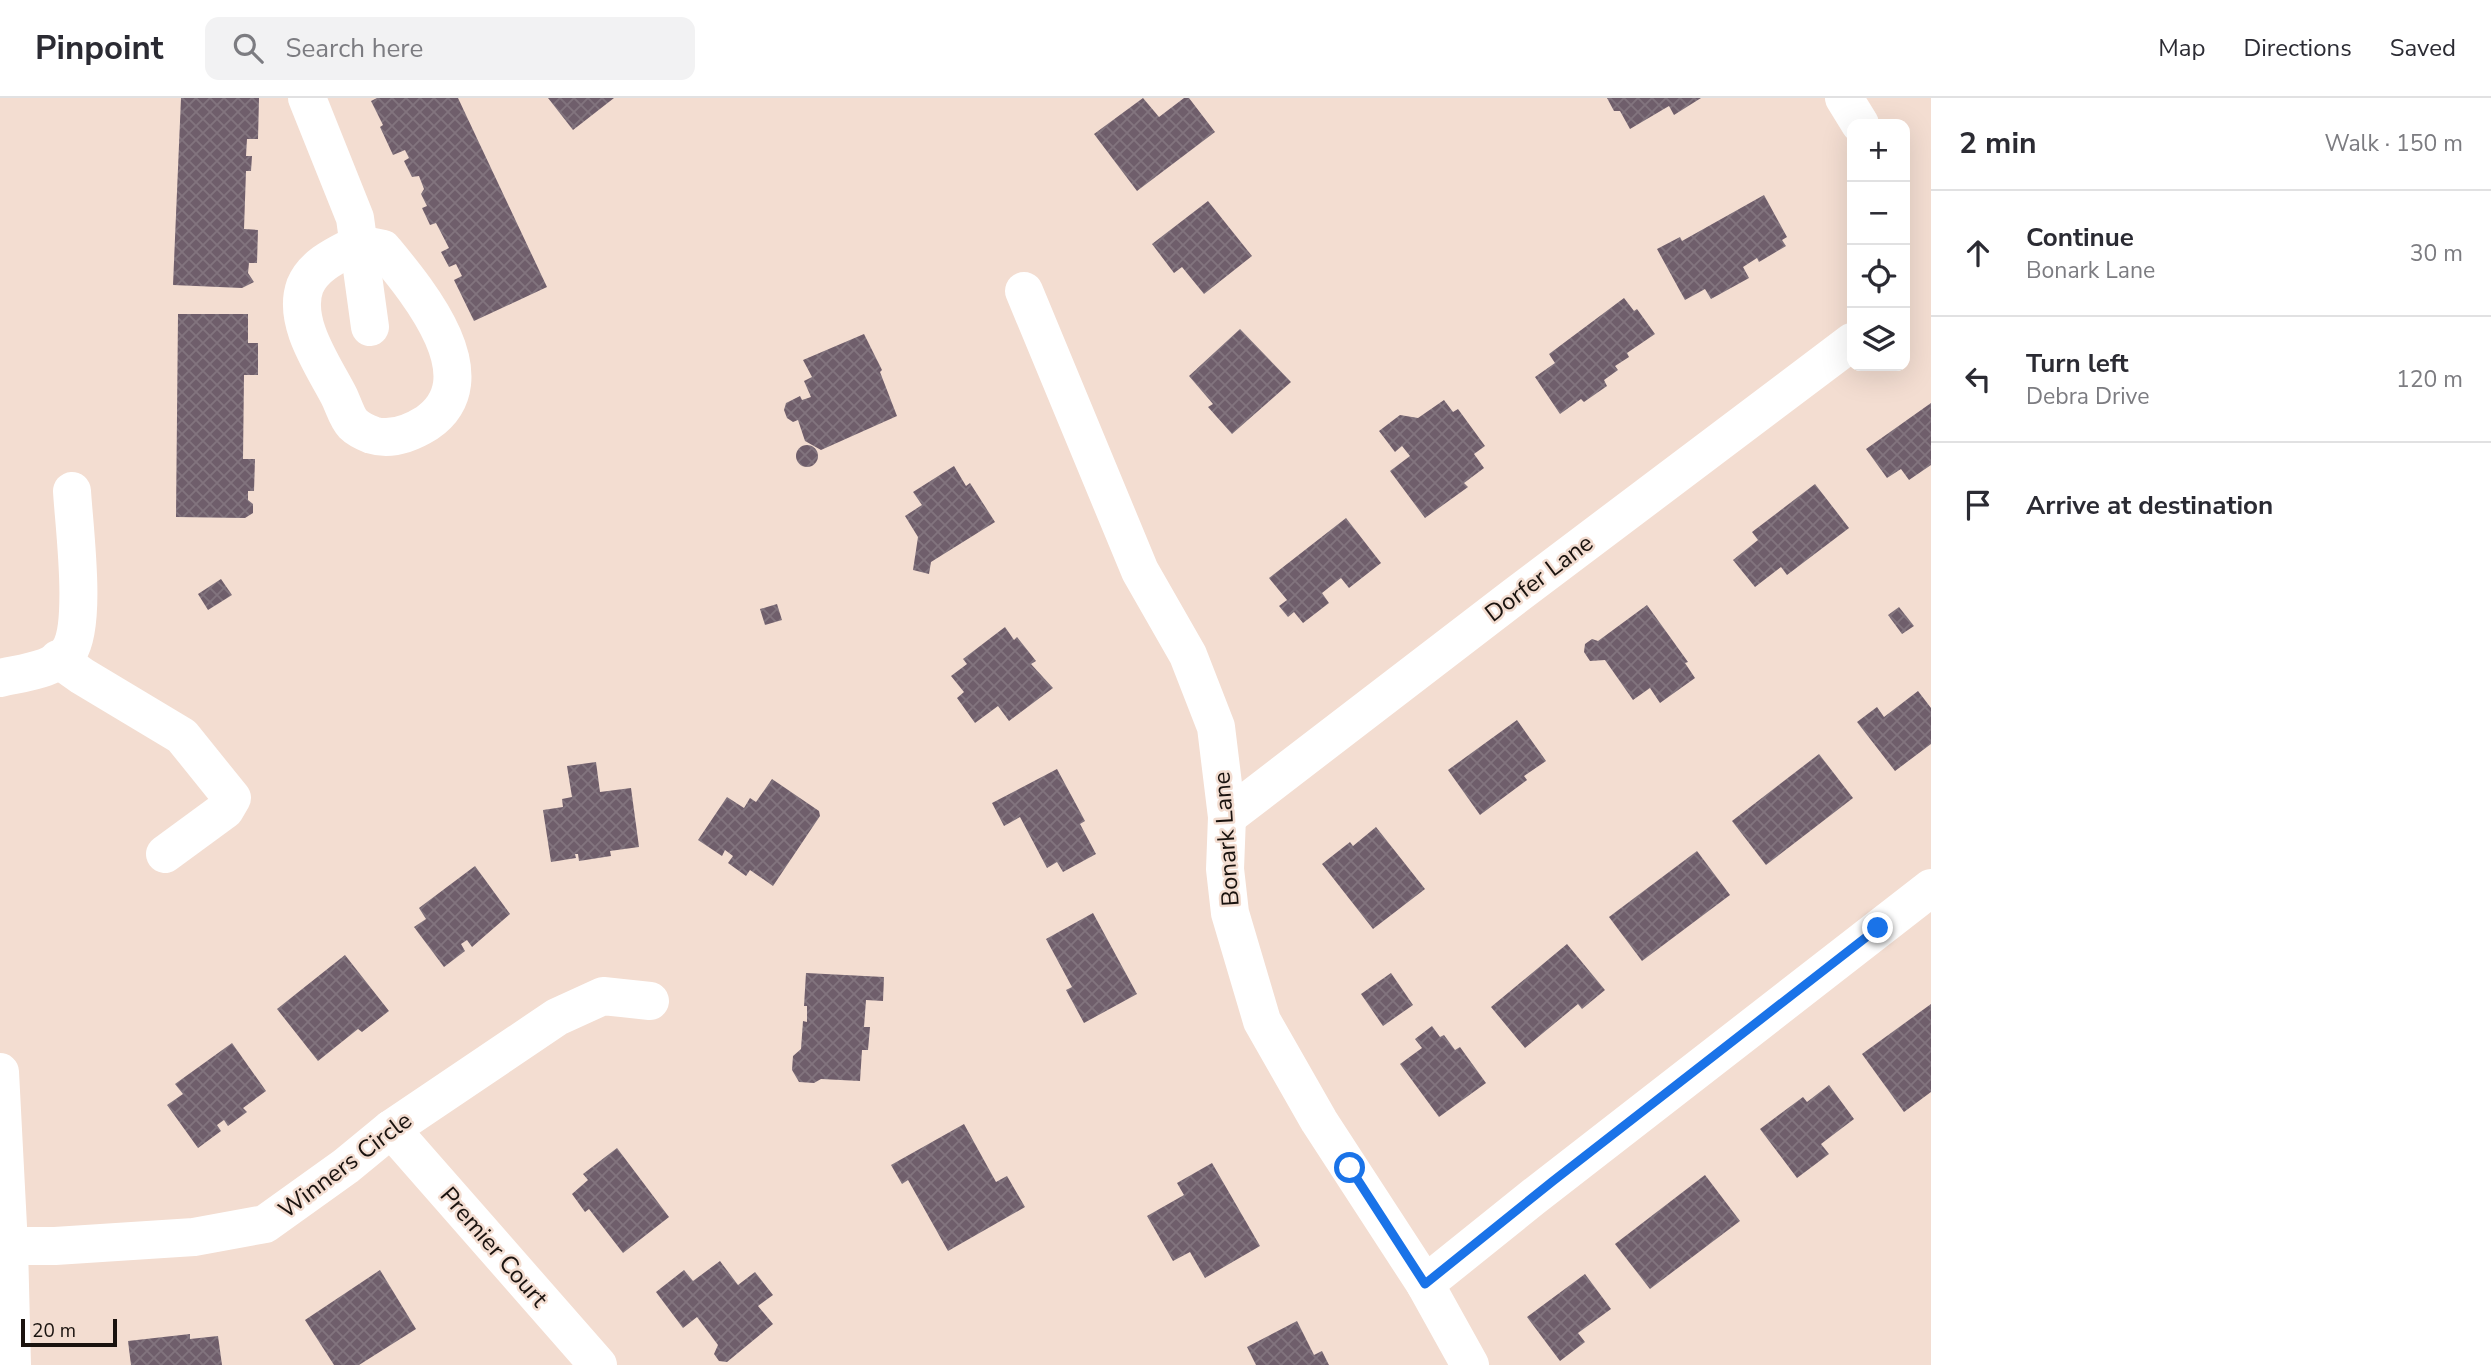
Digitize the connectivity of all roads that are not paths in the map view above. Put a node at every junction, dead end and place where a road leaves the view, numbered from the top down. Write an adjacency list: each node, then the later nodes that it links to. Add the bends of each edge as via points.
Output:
1 (307, 98): 4 (street, via 355,218)
2 (1844, 98): 3 (street)
3 (1857, 119)
4 (358, 244): 4 (street, via 383,249 425,301 450,355 453,383 446,404 413,432 394,437 372,435 353,424 308,335 302,302 306,285 327,260); 6 (street)
5 (1024, 291): 11 (street, Bonark Lane, via 1140,571 1188,655 1216,727)
6 (370, 327)
7 (1847, 346): 11 (street, Dorfer Lane)
8 (72, 491): 9 (street, via 79,615 69,651)
9 (58, 659): 10 (street, via 48,667); 12 (street, via 182,736 232,798 225,810)
10 (0, 678)
11 (1227, 817): 18 (street, Bonark Lane, via 1225,869 1230,913 1262,1021 1319,1121)
12 (164, 853)
13 (1931, 888): 18 (street)
14 (650, 1001): 16 (street, Winners Circle, via 603,996 557,1017)
15 (0, 1072): 17 (street)
16 (391, 1129): 17 (street, Winners Circle, via 265,1224 194,1237); 20 (street, Premier Court)
17 (9, 1246): 19 (street)
18 (1425, 1284): 21 (street, Bonark Lane)
19 (12, 1365)
20 (598, 1365)
21 (1470, 1365)

